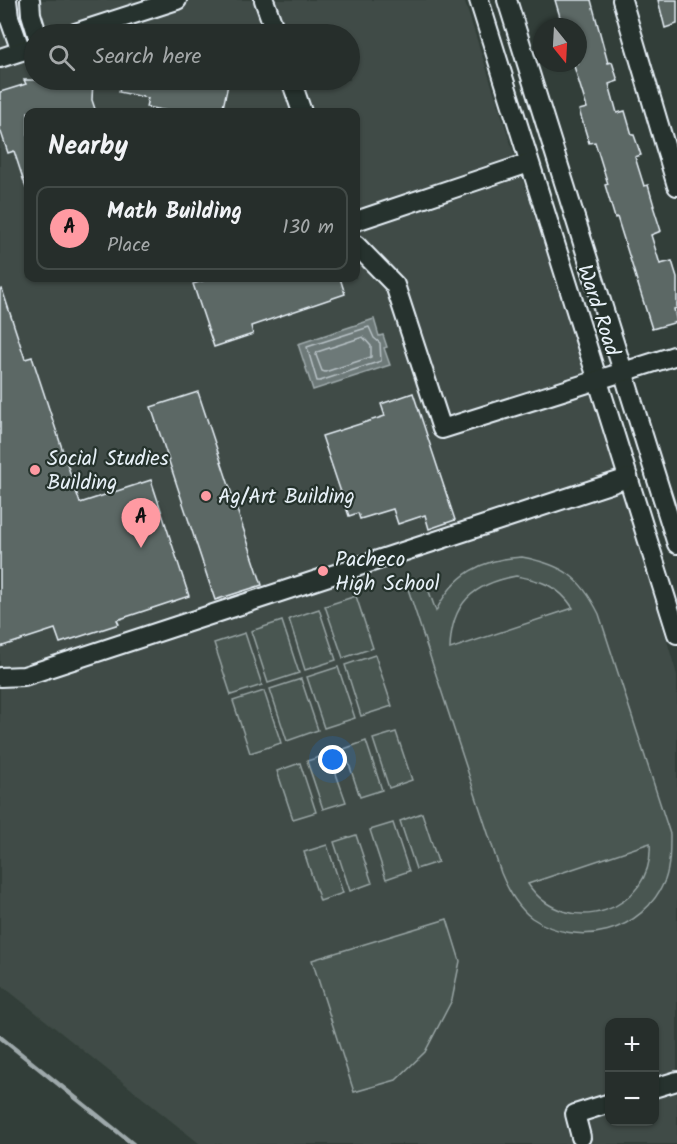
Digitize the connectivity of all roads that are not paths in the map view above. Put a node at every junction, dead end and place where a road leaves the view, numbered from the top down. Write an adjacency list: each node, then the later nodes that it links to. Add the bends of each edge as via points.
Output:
1 (7, 0): 11 (street, via 9,17)
2 (30, 0): 8 (street)
3 (177, 0): 9 (street)
4 (264, 0): 10 (street)
5 (479, 0): 16 (street, Ward Road)
6 (507, 0): 21 (street, Ward Road)
7 (622, 0): 17 (street)
8 (34, 24)
9 (103, 24)
10 (272, 24)
11 (24, 42)
12 (24, 50): 13 (street)
13 (0, 58)
14 (294, 90): 15 (street)
15 (301, 108)
16 (529, 163): 18 (street); 22 (street, Ward Road)
17 (677, 186)
18 (360, 220)
19 (360, 249): 22 (street, via 395,285 442,429)
20 (677, 355): 21 (street)
21 (623, 371): 22 (street); 24 (street, Ward Road)
22 (597, 380): 23 (street, Ward Road)
23 (628, 478): 25 (street, Ward Road); 26 (street, via 24,676)
24 (677, 544)
25 (677, 634)
26 (0, 676)
27 (677, 1081): 28 (street)
28 (659, 1086)
29 (605, 1103): 30 (street, via 575,1114)
30 (581, 1137)

